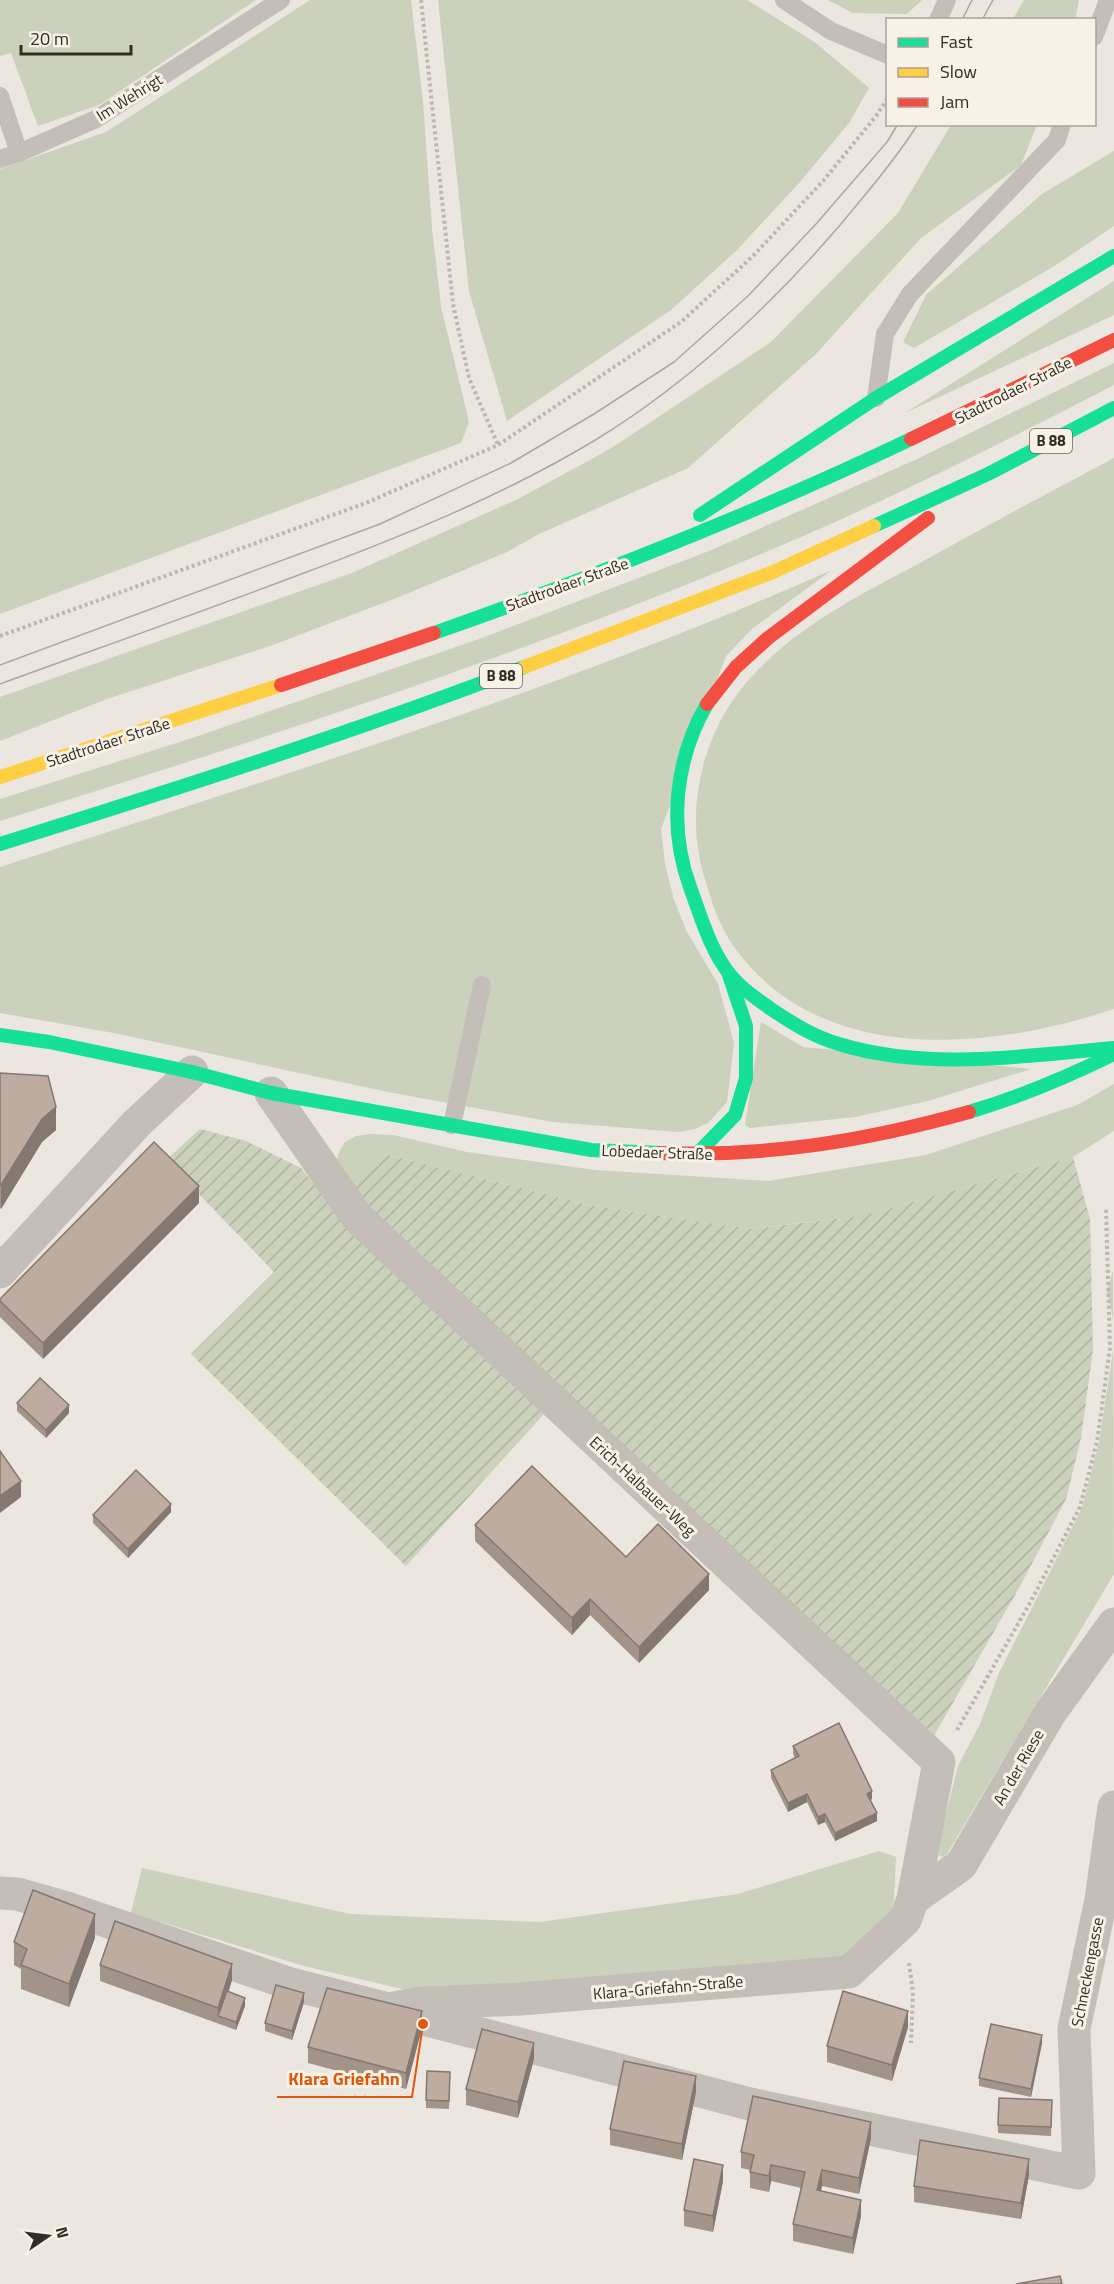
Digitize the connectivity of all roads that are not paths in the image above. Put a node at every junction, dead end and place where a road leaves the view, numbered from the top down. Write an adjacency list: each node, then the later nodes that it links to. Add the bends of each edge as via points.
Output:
1 (281, 0): 10 (lane, Im Wehrigt, via 96,119)
2 (784, 0): 7 (lane, via 831,31)
3 (947, 0): 5 (lane)
4 (1108, 0): 6 (lane)
5 (939, 18)
6 (1096, 34)
7 (886, 54)
8 (0, 96): 10 (lane)
9 (1061, 126): 14 (lane, via 1057,140 910,294 885,333)
10 (19, 153): 11 (lane, Im Wehrigt)
11 (0, 159)
12 (1114, 256): 14 (main road)
13 (1114, 340): 17 (main road, Stadtrodaer Straße, via 878,456)
14 (876, 398): 17 (main road)
15 (1114, 408): 16 (main road, B 88)
16 (988, 474): 19 (main road, B 88, via 773,572 416,709); 20 (main road, via 783,625 735,667 707,702 688,740 677,799 680,861)
17 (634, 560): 18 (main road, Stadtrodaer Straße, via 154,728)
18 (0, 777)
19 (0, 844)
20 (728, 974): 23 (main road, via 806,1031 846,1047 941,1059); 28 (main road, via 747,1026 746,1078 735,1115)
21 (482, 985): 27 (lane)
22 (0, 1035): 25 (main road, Lobedaer Straße)
23 (1114, 1048)
24 (1114, 1054): 28 (main road, Lobedaer Straße, via 1007,1101 930,1124 840,1143)
25 (192, 1072): 26 (main road, Lobedaer Straße); 29 (street, via 137,1123)
26 (271, 1093): 27 (main road, Lobedaer Straße); 33 (street, Erich-Halbauer-Weg, via 357,1217 939,1762)
27 (452, 1125): 28 (main road, Lobedaer Straße, via 591,1150)
28 (697, 1154)
29 (0, 1272)
30 (1114, 1624): 33 (street, An der Riese, via 1050,1713 961,1865)
31 (1114, 1807): 35 (street, Schneckengasse, via 1101,1900 1074,2029)
32 (0, 1893): 34 (street, Klara-Griefahn-Straße, via 70,1909 291,1984)
33 (909, 1910): 34 (street, Klara-Griefahn-Straße, via 849,1972 520,1999 422,2003)
34 (388, 2009): 35 (street, Klara-Griefahn-Straße, via 750,2104)
35 (1079, 2173)

